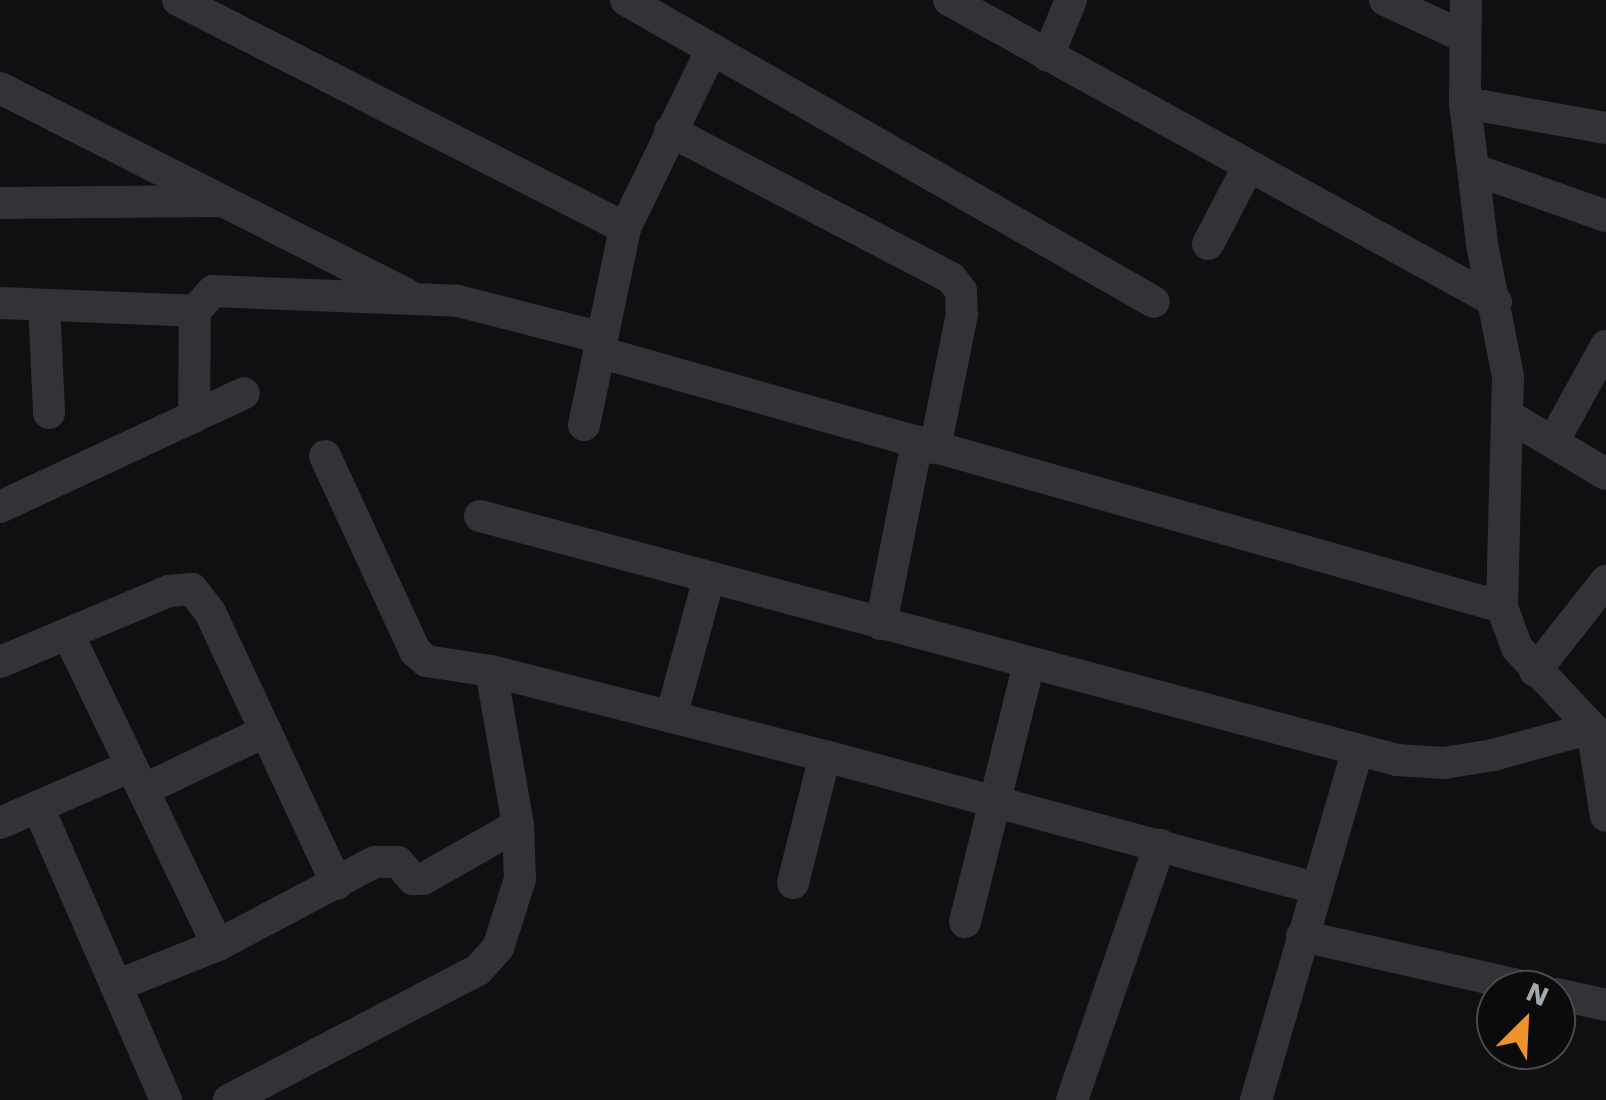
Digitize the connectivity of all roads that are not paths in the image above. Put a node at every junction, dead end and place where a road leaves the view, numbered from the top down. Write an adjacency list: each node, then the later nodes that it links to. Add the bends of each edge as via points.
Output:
1 (178, 0): 19 (street)
2 (626, 0): 8 (street)
3 (948, 0): 9 (street)
4 (1070, 0): 9 (street)
5 (1385, 0): 7 (street)
6 (1466, 0): 7 (street)
7 (1466, 37): 11 (street)
8 (712, 49): 13 (street); 22 (street)
9 (1048, 56): 14 (street)
10 (0, 88): 16 (street)
11 (1465, 103): 12 (street); 15 (street)
12 (1606, 128)
13 (670, 130): 19 (street); 35 (street, via 950,278 961,291 962,314)
14 (1248, 167): 20 (street); 23 (street)
15 (1473, 168): 18 (street); 23 (street)
16 (223, 200): 17 (street); 21 (street)
17 (0, 204)
18 (1606, 216)
19 (625, 228): 27 (street)
20 (1208, 244)
21 (421, 301): 26 (street, via 213,291); 27 (street, via 458,301)
22 (1154, 302)
23 (1496, 302): 31 (street)
24 (0, 303): 25 (street)
25 (44, 305): 26 (street); 30 (street)
26 (195, 311): 32 (street)
27 (600, 345): 33 (street); 35 (street)
28 (1606, 346): 34 (street)
29 (244, 393): 32 (street)
30 (49, 413)
31 (1507, 415): 34 (street); 42 (street)
32 (194, 417): 38 (street)
33 (584, 425)
34 (1553, 442): 37 (street)
35 (926, 445): 42 (street); 44 (street)
36 (326, 456): 49 (street, via 415,651 442,665)
37 (1606, 474)
38 (0, 506)
39 (480, 516): 40 (street)
40 (709, 578): 44 (street); 50 (street)
41 (1606, 580): 43 (street)
42 (1502, 607): 48 (street, via 1506,628)
43 (1591, 619): 48 (street)
44 (881, 624): 47 (street)
45 (68, 634): 46 (street); 52 (street, via 168,591 192,588); 55 (street)
46 (0, 662)
47 (1029, 664): 53 (street); 56 (street)
48 (1535, 670): 51 (street)
49 (490, 671): 50 (street); 60 (street)
50 (671, 717): 54 (street)
51 (1592, 728): 53 (street, via 1444,762); 58 (street)
52 (266, 731): 55 (street); 63 (street)
53 (1357, 752): 64 (street)
54 (826, 756): 56 (street); 62 (street)
55 (137, 778): 57 (street); 67 (street)
56 (994, 799): 61 (street); 65 (street)
57 (38, 807): 59 (street); 69 (street)
58 (1606, 816)
59 (0, 823)
60 (518, 825): 63 (street, via 422,879 388,858); 73 (street, via 520,879 512,916 498,948 478,970)
61 (1160, 845): 64 (street); 74 (street)
62 (793, 883)
63 (336, 884): 67 (street)
64 (1315, 888): 66 (street)
65 (965, 922)
66 (1302, 936): 68 (street); 75 (street)
67 (218, 944): 69 (street)
68 (1476, 975)
69 (116, 986): 72 (street)
70 (1576, 998): 71 (street)
71 (1606, 1005)
72 (166, 1100)
73 (230, 1100)
74 (1072, 1100)
75 (1256, 1100)

